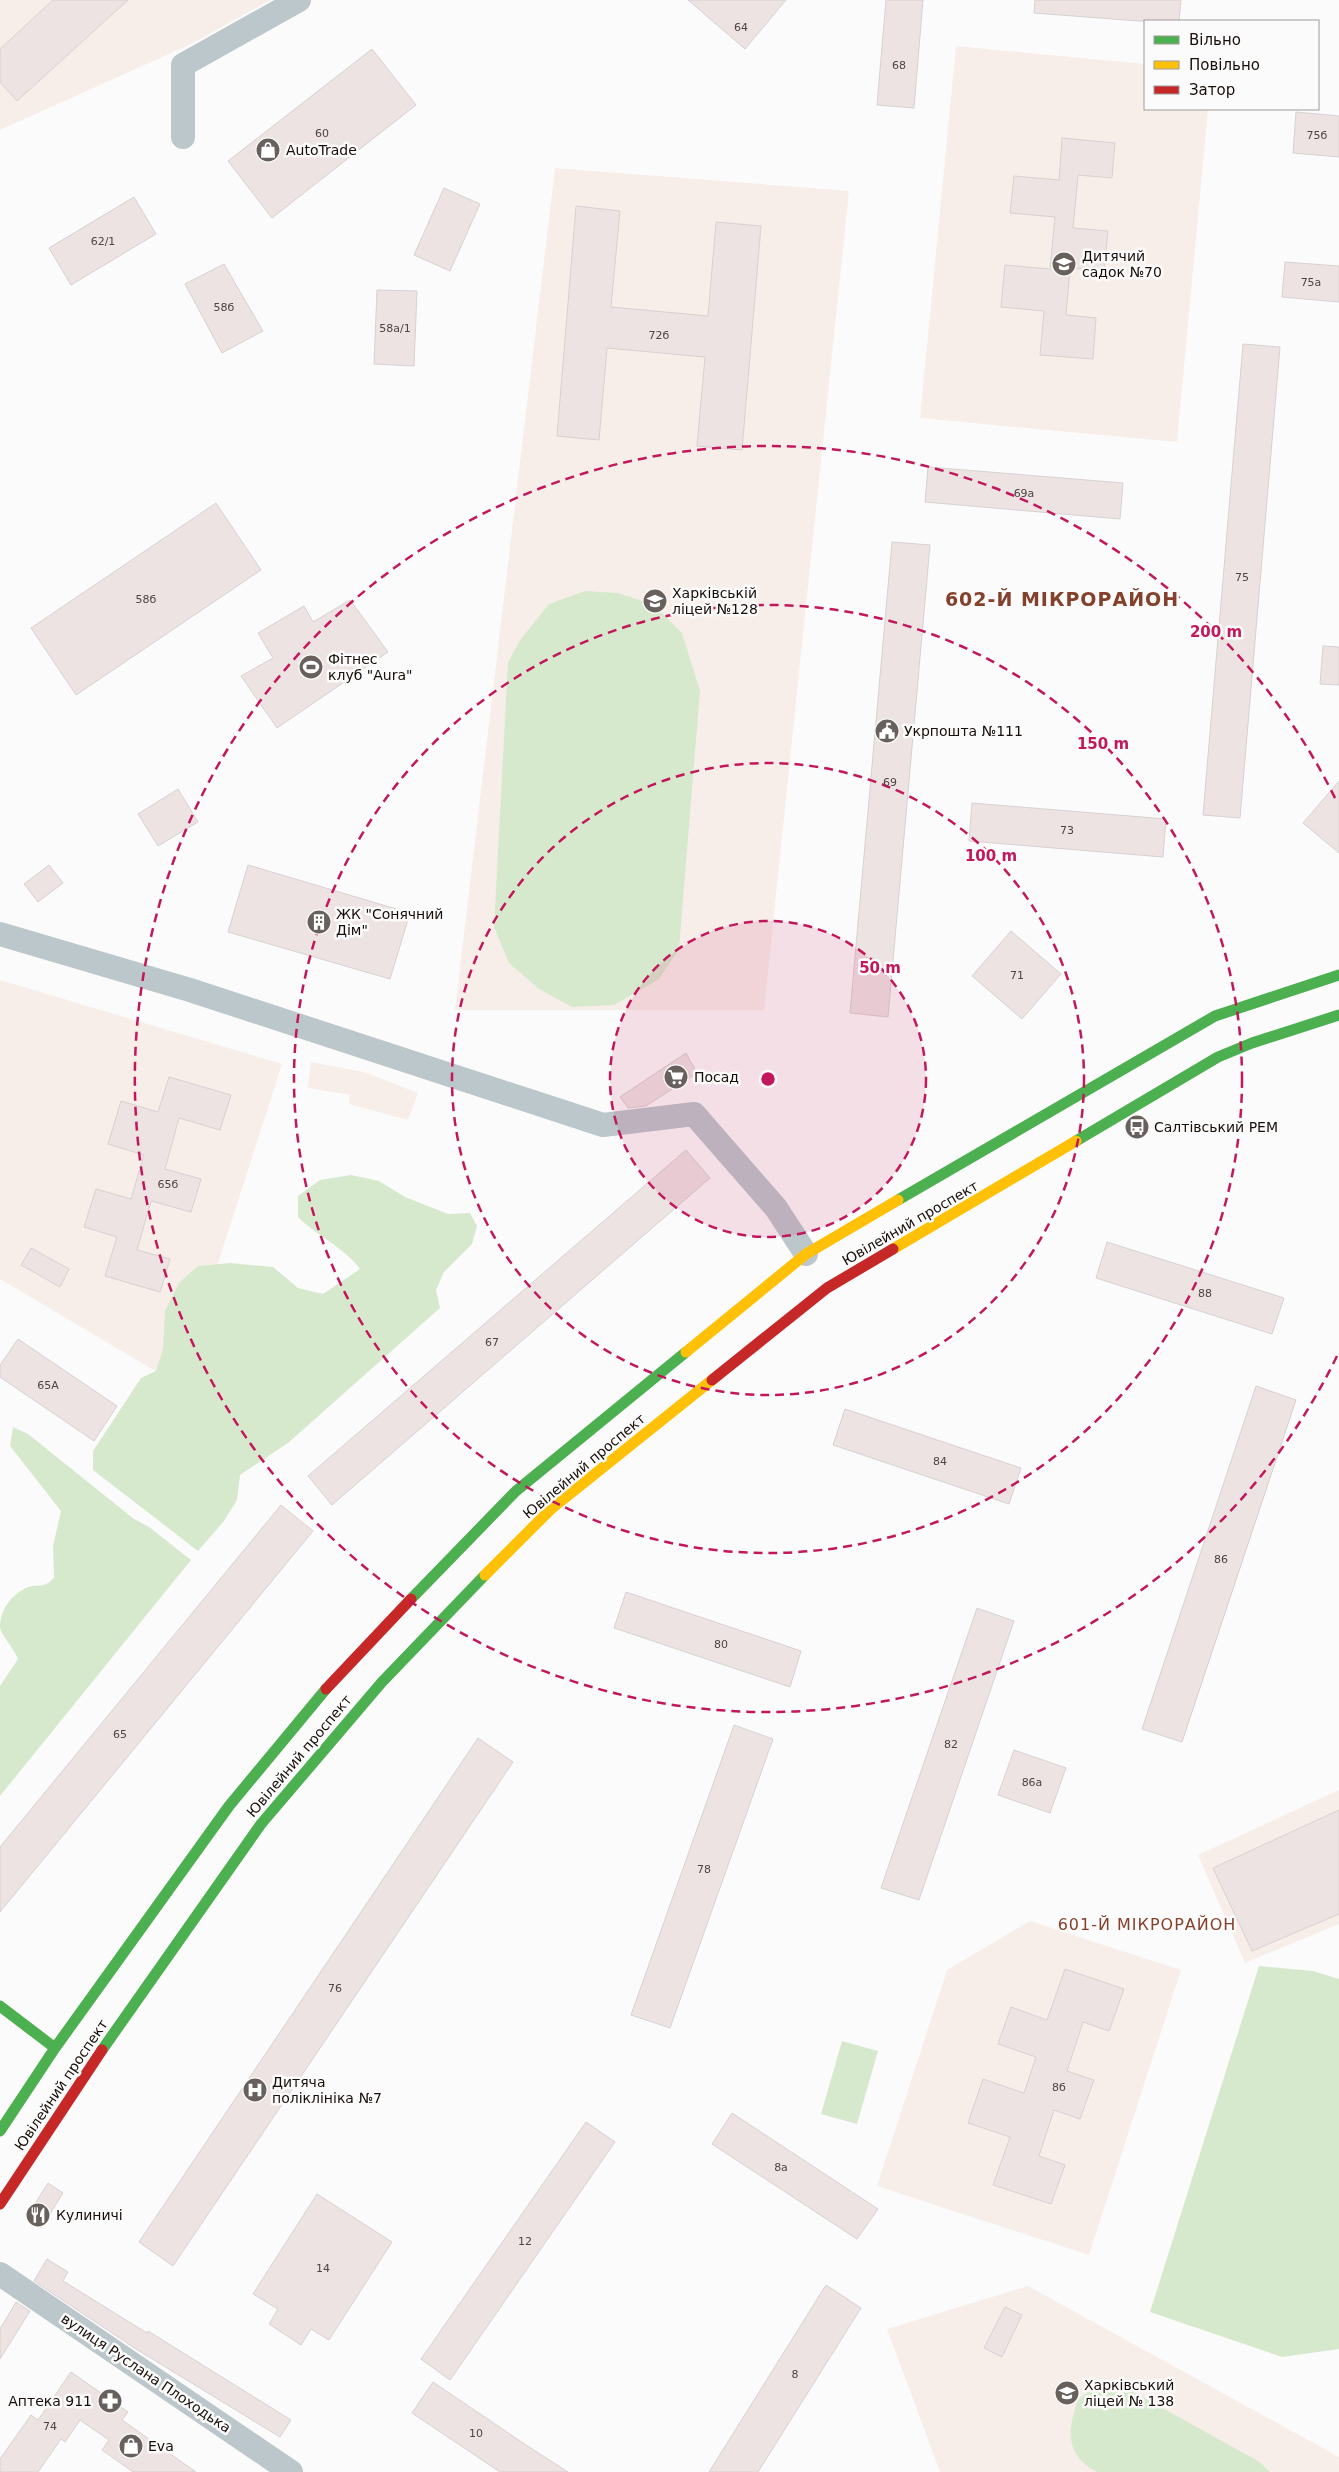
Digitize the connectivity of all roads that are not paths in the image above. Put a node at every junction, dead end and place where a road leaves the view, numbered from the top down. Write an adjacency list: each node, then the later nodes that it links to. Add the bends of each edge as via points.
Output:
1 (299, 0): 2 (street, via 183,65)
2 (183, 137)
3 (0, 934): 6 (street, via 190,990 603,1125 694,1114 776,1208)
4 (1339, 975): 6 (main road, Ювілейний проспект, via 1215,1016)
5 (1339, 1015): 7 (main road, Ювілейний проспект, via 1218,1057)
6 (813, 1265): 7 (main road); 9 (main road, Ювілейний проспект, via 516,1491 341,1671 229,1806)
7 (828, 1288): 11 (main road, Ювілейний проспект, via 551,1509 382,1682 261,1824 88,2069)
8 (0, 2006): 9 (main road)
9 (55, 2048): 10 (main road, Ювілейний проспект)
10 (0, 2131)
11 (0, 2204)
12 (0, 2274): 13 (street, вулиця Руслана Плоходька)
13 (291, 2472)

